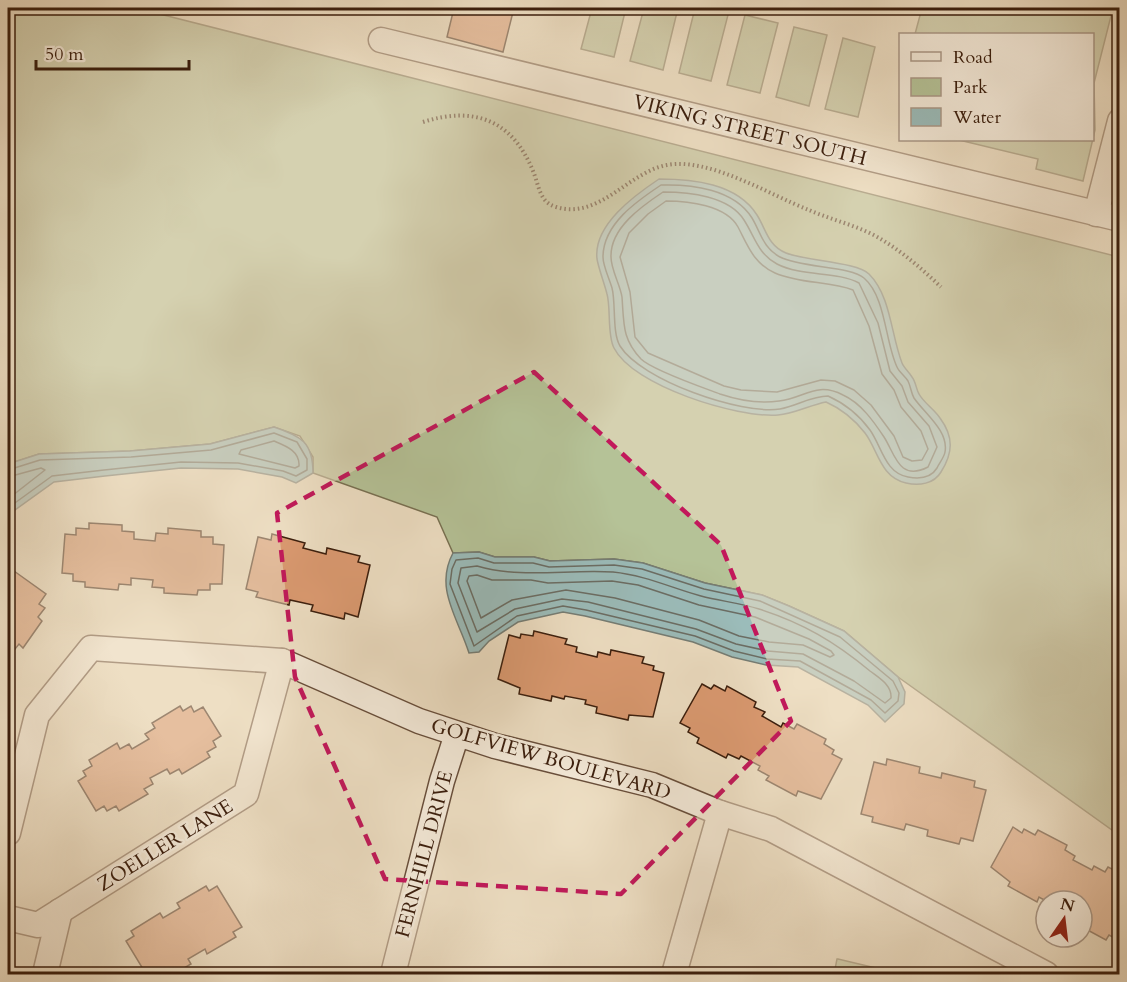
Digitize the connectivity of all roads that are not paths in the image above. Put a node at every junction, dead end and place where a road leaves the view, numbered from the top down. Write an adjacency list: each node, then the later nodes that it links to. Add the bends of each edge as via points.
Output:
1 (381, 40): 3 (street, VIKING STREET SOUTH)
2 (1119, 121): 3 (street)
3 (1108, 217)
4 (282, 662): 5 (street, GOLFVIEW BOULEVARD); 7 (street, GOLFVIEW BOULEVARD, via 91,648 37,715); 8 (street, ZOELLER LANE, via 246,794)
5 (457, 734): 6 (street, GOLFVIEW BOULEVARD, via 652,785); 11 (street, FERNHILL DRIVE)
6 (720, 813): 12 (street); 13 (street, GOLFVIEW BOULEVARD, via 787,837)
7 (8, 833)
8 (60, 911): 9 (street, ZOELLER LANE, via 38,925); 10 (street)
9 (8, 918)
10 (45, 975)
11 (393, 975)
12 (674, 975)
13 (1046, 975)

